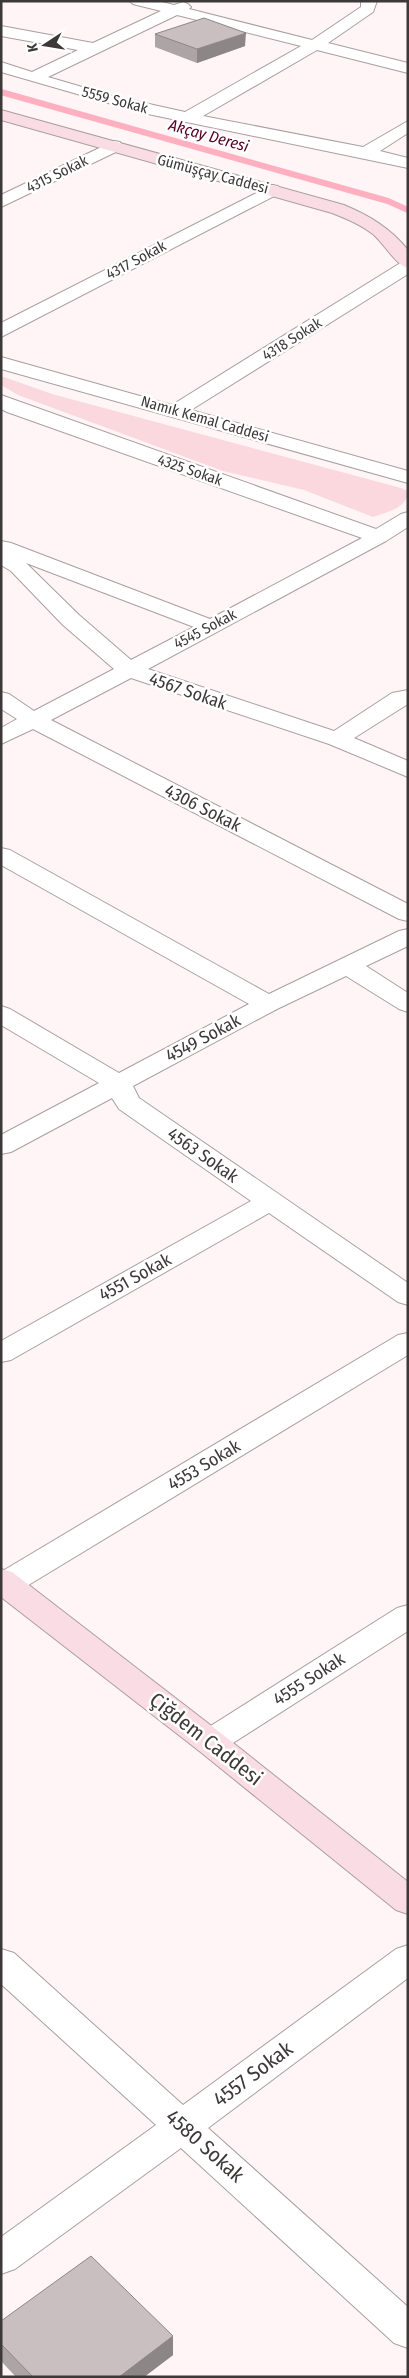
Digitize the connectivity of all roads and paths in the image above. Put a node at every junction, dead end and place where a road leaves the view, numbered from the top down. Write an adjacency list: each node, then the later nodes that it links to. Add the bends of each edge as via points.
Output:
1 (138, 1): 5 (street)
2 (193, 1): 5 (street)
3 (386, 1): 4 (street)
4 (368, 5): 7 (street)
5 (177, 11): 7 (street); 8 (street)
6 (1, 31): 8 (street)
7 (315, 45): 10 (street); 13 (street)
8 (97, 49): 11 (street)
9 (1, 66): 11 (street, 5559 Sokak)
10 (408, 68)
11 (34, 77): 13 (street, 5559 Sokak, via 143,108)
12 (1, 115): 15 (street, Gümüşçay Caddesi)
13 (189, 117): 16 (street, 5559 Sokak)
14 (408, 126): 16 (street)
15 (114, 146): 18 (street, Gümüşçay Caddesi); 19 (street, 4315 Sokak)
16 (367, 152): 17 (street, 5559 Sokak)
17 (408, 163)
18 (272, 190): 20 (street, Gümüşçay Caddesi, via 361,218 386,234); 21 (street, 4317 Sokak)
19 (1, 202)
20 (408, 265): 24 (street, 4318 Sokak)
21 (1, 331)
22 (1, 363): 24 (street, Namık Kemal Caddesi)
23 (1, 401): 27 (street, 4325 Sokak)
24 (176, 411): 25 (street, Namık Kemal Caddesi)
25 (408, 477)
26 (408, 518): 27 (street, 4545 Sokak)
27 (379, 537): 30 (street, 4545 Sokak)
28 (1, 546): 30 (street)
29 (1, 556): 31 (street, 4567 Sokak, via 18,567 71,620)
30 (210, 626): 31 (street, 4545 Sokak)
31 (129, 670): 34 (street, 4545 Sokak); 36 (street, 4567 Sokak)
32 (408, 697): 36 (street, via 400,698)
33 (1, 699): 34 (street, 4306 Sokak)
34 (35, 721): 35 (street, 4545 Sokak); 39 (street, 4306 Sokak)
35 (1, 737)
36 (337, 739): 37 (street, 4567 Sokak)
37 (408, 770)
38 (1, 855): 42 (street)
39 (408, 914)
40 (408, 936): 41 (street, 4549 Sokak)
41 (348, 966): 42 (street, 4549 Sokak); 43 (street)
42 (268, 1004): 45 (street, 4549 Sokak)
43 (408, 1004)
44 (1, 1014): 45 (street, 4563 Sokak)
45 (118, 1083): 46 (street, 4549 Sokak); 47 (street, 4563 Sokak, via 128,1103)
46 (1, 1146)
47 (269, 1202): 48 (street, 4563 Sokak); 50 (street, 4551 Sokak)
48 (408, 1296)
49 (408, 1342): 51 (street, 4553 Sokak)
50 (1, 1353)
51 (3, 1584): 53 (street, Çiğdem Caddesi)
52 (408, 1616): 53 (street, 4555 Sokak)
53 (210, 1742): 54 (street, Çiğdem Caddesi)
54 (408, 1901)
55 (408, 1959): 57 (street, 4557 Sokak)
56 (1, 1962): 57 (street, 4580 Sokak)
57 (183, 2126): 58 (street, 4557 Sokak); 59 (street, 4580 Sokak)
58 (1, 2258)
59 (408, 2331)

